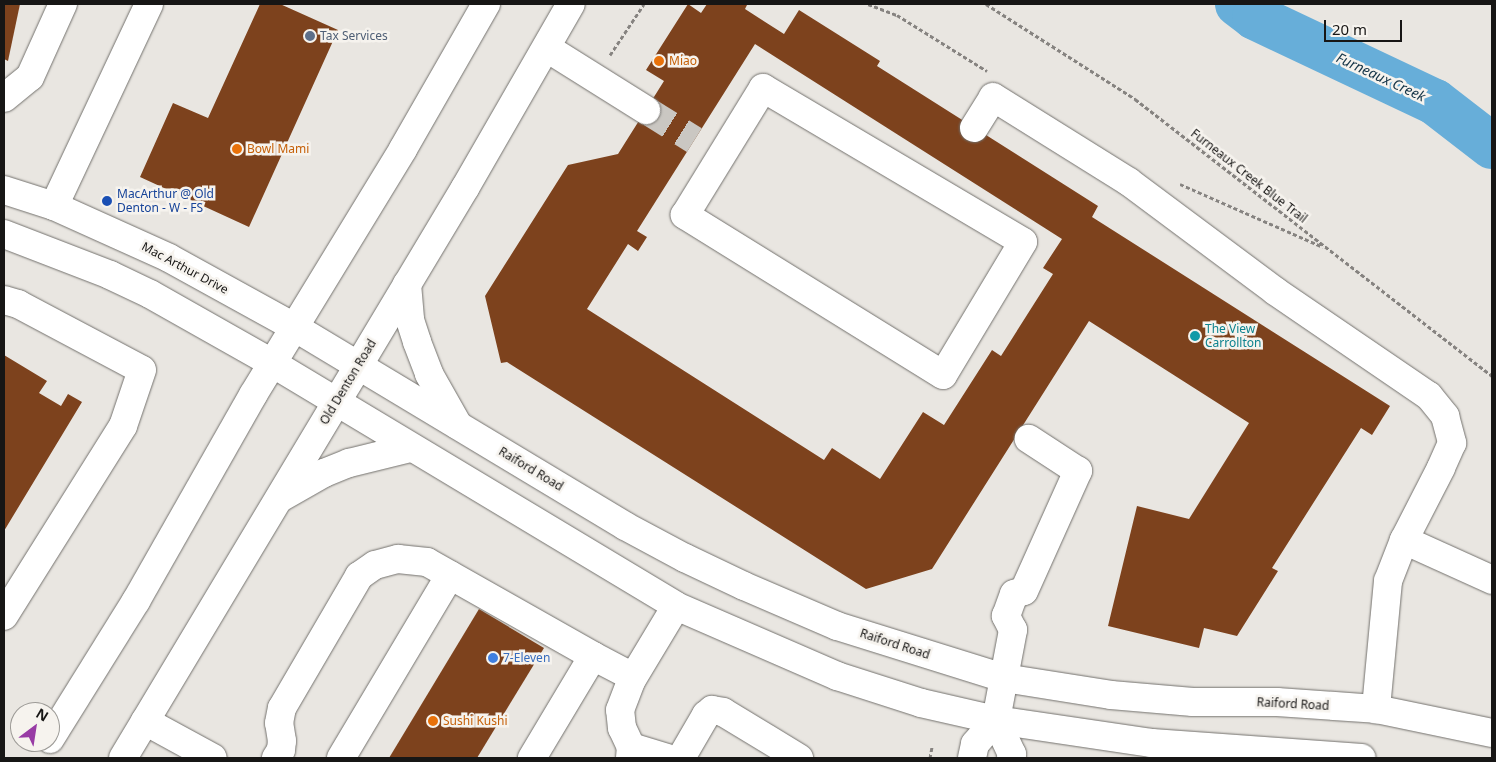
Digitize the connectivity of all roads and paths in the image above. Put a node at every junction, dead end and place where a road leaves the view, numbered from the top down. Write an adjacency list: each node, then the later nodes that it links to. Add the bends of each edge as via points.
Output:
1 (63, 4): 9 (street, via 30,77)
2 (149, 4): 14 (street)
3 (486, 4): 18 (street, via 403,149)
4 (571, 4): 7 (street, Old Denton Road)
5 (644, 4): 8 (path)
6 (986, 4): 21 (path, Furneaux Creek Blue Trail, via 1134,99)
7 (547, 48): 10 (street); 16 (street, Old Denton Road)
8 (607, 62)
9 (4, 98)
10 (646, 110)
11 (746, 115): 11 (street, via 686,215 943,375 1023,242 763,88)
12 (974, 128): 27 (street, via 993,97 1129,182 1275,291 1429,396 1445,416 1452,443)
13 (4, 190): 14 (street, Mac Arthur Drive)
14 (54, 206): 18 (street, Mac Arthur Drive, via 170,258)
15 (4, 234): 19 (street, via 101,271 150,294)
16 (407, 284): 20 (street, Old Denton Road); 23 (street, via 410,320 420,350 429,374)
17 (4, 300): 31 (street, via 18,304 142,370 123,426)
18 (294, 326): 19 (street); 20 (street, Mac Arthur Drive)
19 (272, 363): 22 (street); 38 (street, via 136,601)
20 (358, 365): 22 (street, Old Denton Road); 23 (street, Raiford Road)
21 (1492, 376)
22 (336, 402): 25 (street); 26 (street, Old Denton Road)
23 (458, 425): 34 (street, Raiford Road, via 625,526 744,586 837,626)
24 (1029, 439): 34 (street, via 1078,470 1024,591 1014,594 1006,616 1013,630)
25 (410, 448): 26 (street, via 349,463); 30 (street)
26 (278, 499): 37 (street, Old Denton Road)
27 (1404, 540): 29 (street); 35 (street, via 1388,581)
28 (450, 575): 32 (street); 44 (street, via 427,562 398,559 375,565 359,576 282,708 279,723 281,750); 45 (street)
29 (1492, 580)
30 (676, 606): 33 (street); 36 (street, via 837,676 921,703)
31 (4, 616)
32 (593, 656): 33 (street); 46 (street)
33 (633, 677): 41 (street, via 620,710 622,728)
34 (1004, 678): 35 (street, Raiford Road, via 1111,695 1193,702 1277,702); 36 (street)
35 (1376, 709): 39 (street, Raiford Road)
36 (996, 720): 51 (street, via 975,744); 52 (street); 53 (street, via 1152,743)
37 (145, 721): 42 (street, Old Denton Road); 43 (street)
38 (60, 723)
39 (1492, 733)
40 (932, 747): 50 (path)
41 (631, 753): 47 (street)
42 (123, 758)
43 (213, 758)
44 (276, 758)
45 (341, 758)
46 (532, 758)
47 (667, 758)
48 (681, 758): 49 (street, via 712,710 723,712)
49 (799, 758)
50 (930, 758)
51 (972, 758)
52 (1011, 758)
53 (1360, 758)

